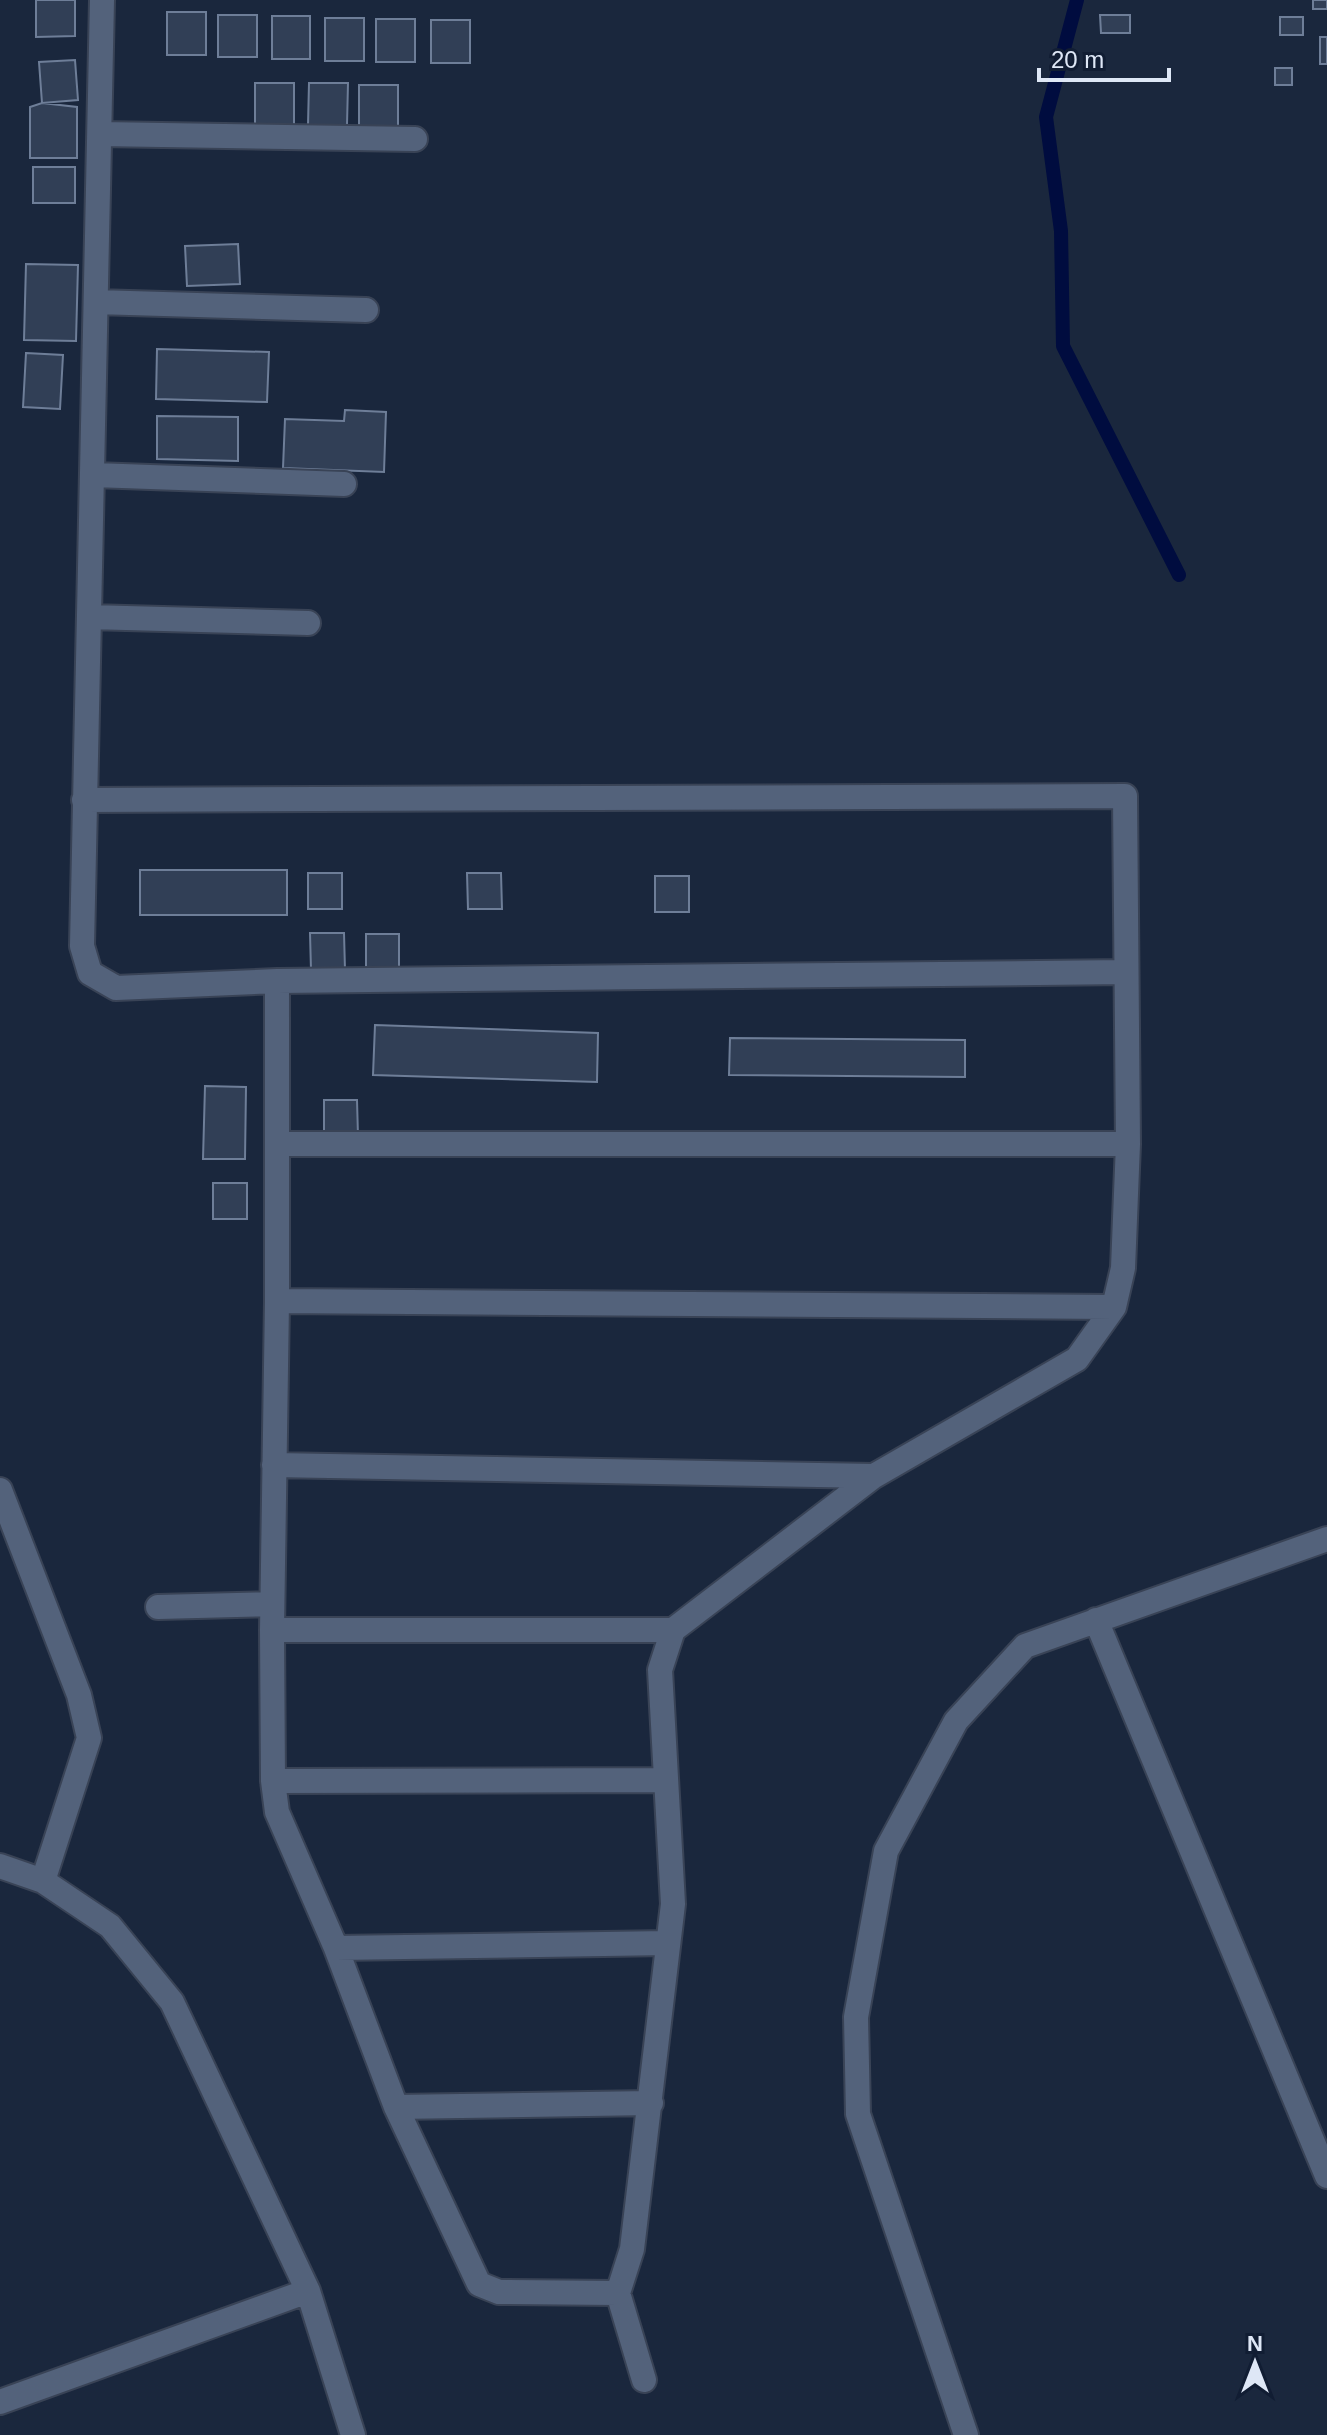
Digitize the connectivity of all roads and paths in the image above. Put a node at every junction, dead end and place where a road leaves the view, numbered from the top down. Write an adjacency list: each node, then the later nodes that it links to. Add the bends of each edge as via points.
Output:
1 (102, 0): 2 (street)
2 (100, 134): 3 (street); 4 (street)
3 (415, 139)
4 (96, 302): 5 (street); 6 (street)
5 (366, 310)
6 (94, 475): 7 (street); 8 (street)
7 (344, 484)
8 (89, 617): 9 (street); 10 (street)
9 (308, 623)
10 (84, 800): 11 (street, via 1125,796); 12 (street, via 82,946 90,973 116,988)
11 (1126, 972): 12 (street); 14 (street)
12 (277, 981): 13 (street)
13 (277, 1144): 14 (street); 15 (street)
14 (1128, 1144): 16 (street, via 1123,1268)
15 (277, 1301): 16 (street); 17 (street)
16 (1114, 1307): 18 (street, via 1077,1359)
17 (274, 1465): 18 (street); 21 (street)
18 (874, 1476): 25 (street)
19 (0, 1490): 29 (street, via 79,1695 89,1738)
20 (1327, 1539): 23 (street)
21 (272, 1604): 22 (street); 24 (street)
22 (158, 1607)
23 (1096, 1620): 34 (street); 40 (street, via 1025,1646 956,1721 886,1851 856,2017 858,2114)
24 (272, 1630): 25 (street); 27 (street)
25 (673, 1630): 26 (street, via 660,1670)
26 (666, 1780): 27 (street); 30 (street, via 673,1904)
27 (273, 1781): 31 (street, via 277,1812)
28 (0, 1866): 29 (street)
29 (43, 1881): 35 (street, via 110,1926 172,2002)
30 (668, 1943): 31 (street); 32 (street)
31 (336, 1948): 33 (street)
32 (651, 2103): 33 (street); 36 (street, via 632,2249)
33 (396, 2107): 36 (street, via 479,2284 499,2292)
34 (1327, 2176)
35 (308, 2291): 38 (street); 39 (street)
36 (618, 2293): 37 (street)
37 (644, 2380)
38 (0, 2402)
39 (353, 2435)
40 (966, 2435)

